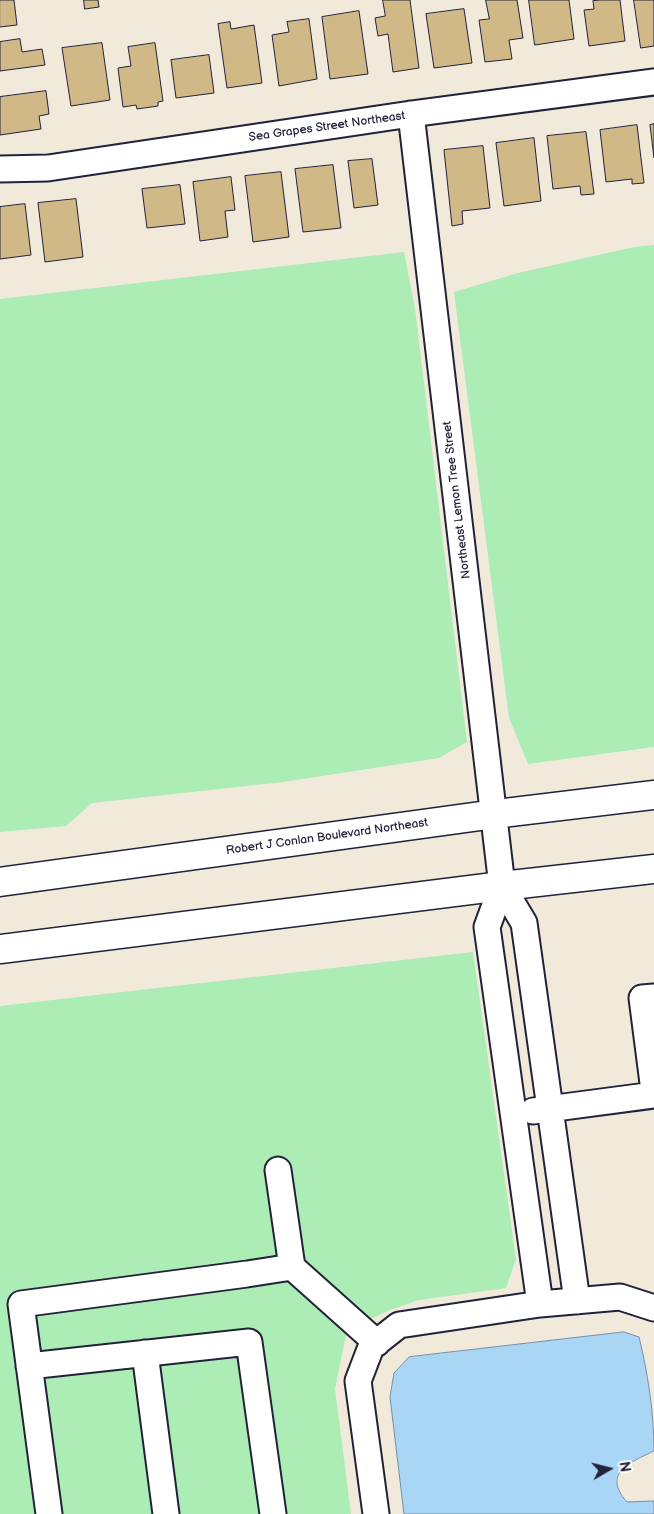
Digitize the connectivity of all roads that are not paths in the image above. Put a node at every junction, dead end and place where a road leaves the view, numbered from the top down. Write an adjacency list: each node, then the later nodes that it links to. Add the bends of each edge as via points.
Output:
1 (654, 82): 2 (street, Sea Grapes Street Northeast)
2 (411, 114): 3 (street, Sea Grapes Street Northeast, via 48,168); 5 (street, Northeast Lemon Tree Street)
3 (0, 169)
4 (654, 795): 5 (main road, Robert J Conlan Boulevard Northeast)
5 (495, 814): 7 (main road, Robert J Conlan Boulevard Northeast); 8 (street, Northeast Lemon Tree Street)
6 (654, 869): 8 (main road)
7 (0, 882)
8 (502, 886): 9 (main road); 12 (street, via 524,923); 13 (street, via 487,928)
9 (0, 949)
10 (654, 996): 11 (street, via 642,998)
11 (654, 1093): 12 (street)
12 (550, 1108): 13 (street); 16 (street)
13 (514, 1114): 17 (street)
14 (278, 1170): 15 (street)
15 (292, 1267): 19 (street); 21 (street, via 21,1304)
16 (577, 1300): 17 (street); 18 (street, via 620,1297)
17 (540, 1304): 19 (street, via 399,1326)
18 (654, 1308)
19 (376, 1343): 25 (street, via 371,1347 358,1380)
20 (144, 1354): 21 (street); 23 (street); 24 (street, via 249,1342)
21 (29, 1366): 22 (street)
22 (48, 1514)
23 (166, 1514)
24 (273, 1514)
25 (376, 1514)

